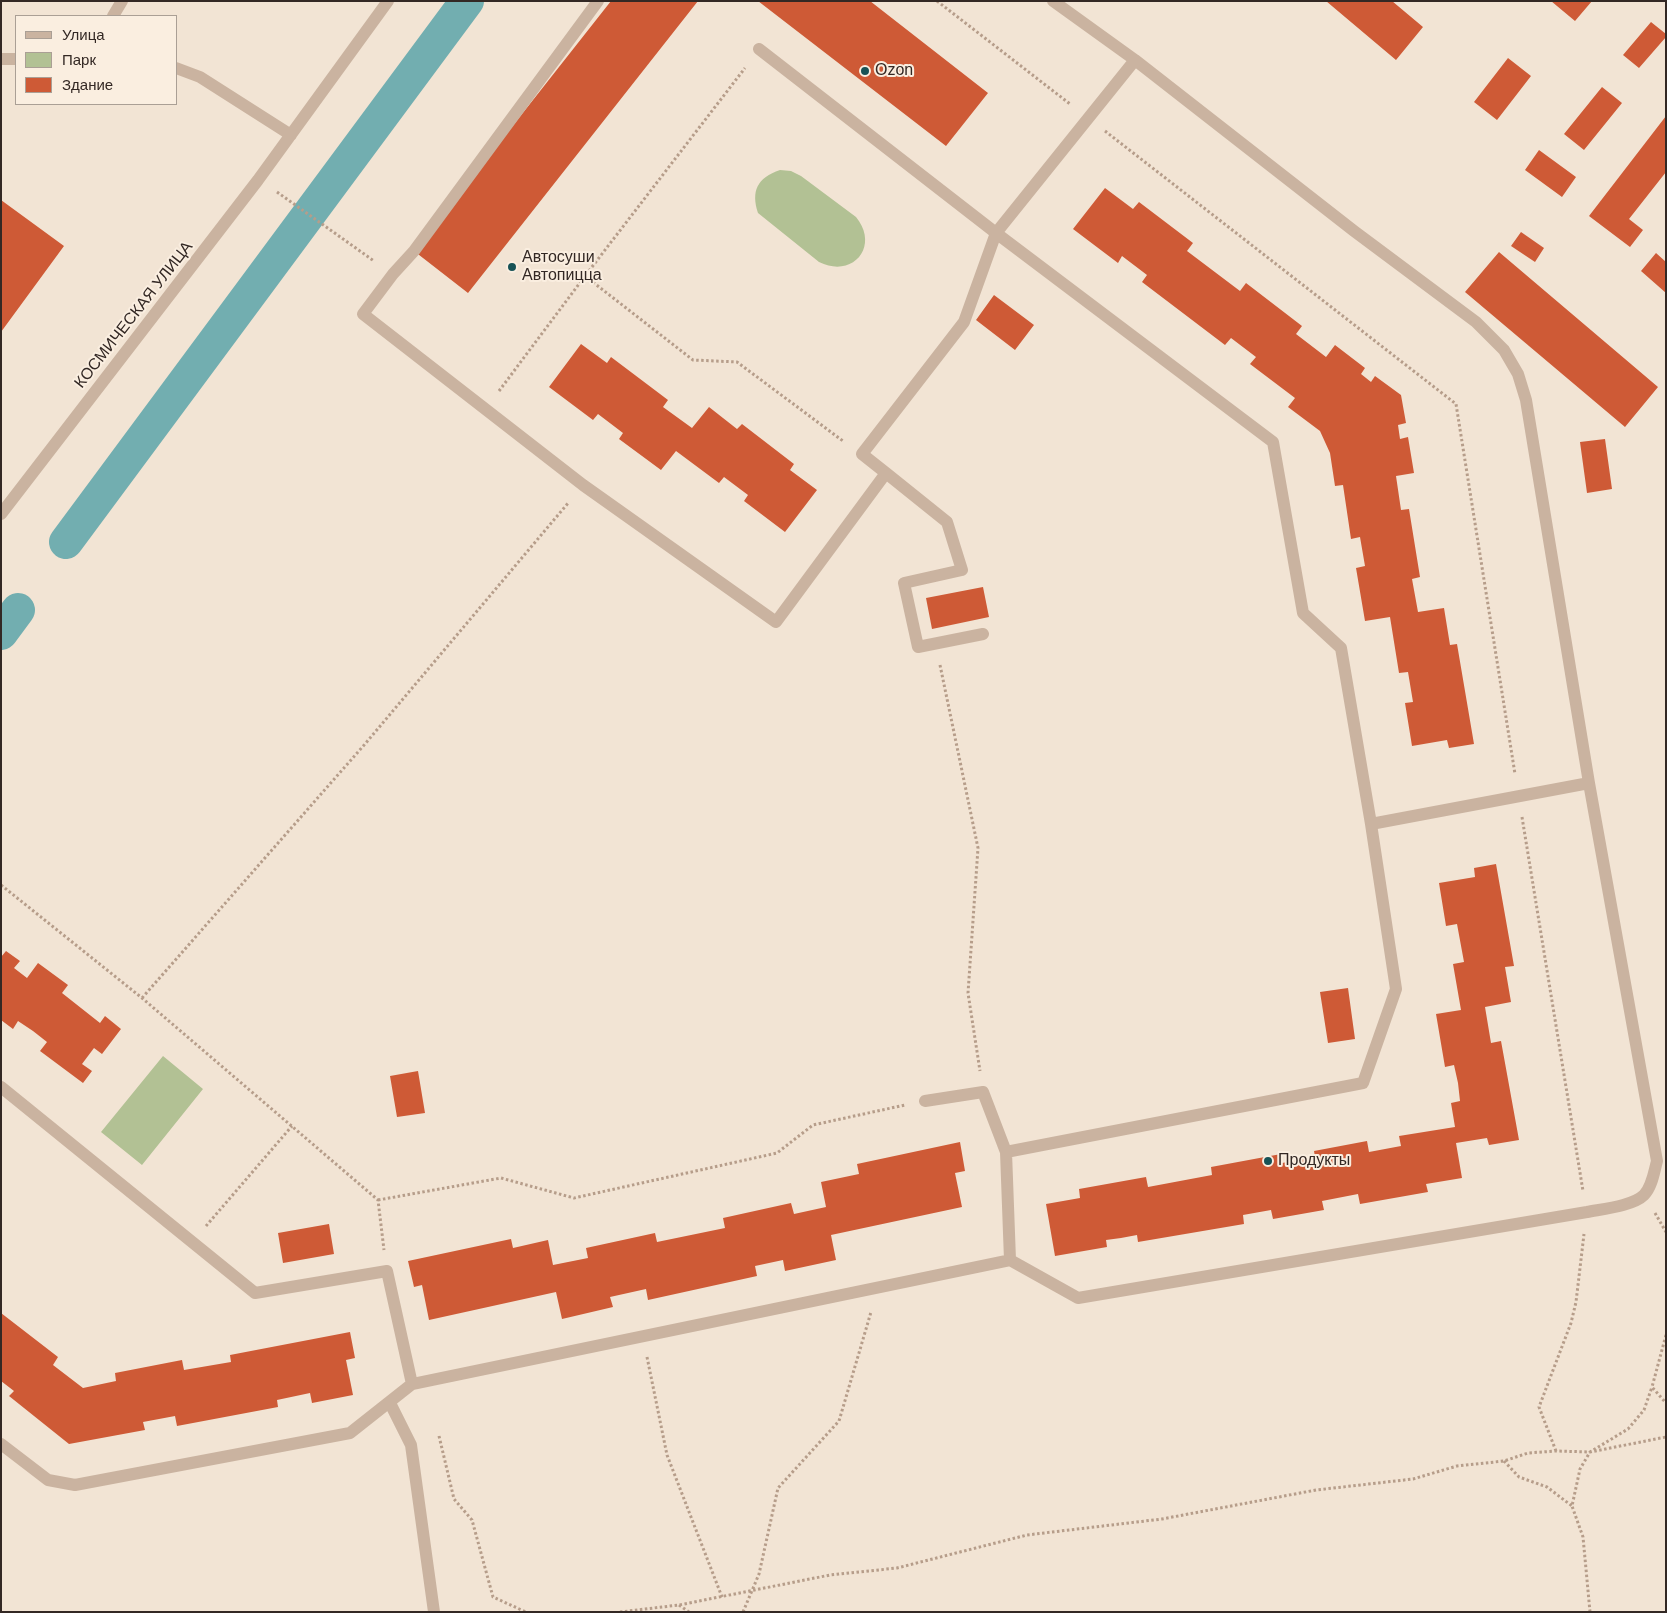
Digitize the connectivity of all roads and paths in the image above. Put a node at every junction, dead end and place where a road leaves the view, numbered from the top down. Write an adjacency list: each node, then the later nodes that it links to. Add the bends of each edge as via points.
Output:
1 (122, 1): 6 (street)
2 (388, 1): 13 (street, КОСМИЧЕСКАЯ УЛИЦА)
3 (598, 1): 16 (street, via 414,251)
4 (937, 1): 12 (path)
5 (1053, 1): 10 (street)
6 (115, 15)
7 (759, 49): 15 (street); 17 (path)
8 (1, 59): 9 (street)
9 (15, 59)
10 (1135, 60): 12 (street); 25 (street, via 1476,322 1504,350 1518,374 1526,400)
11 (178, 69): 13 (street, via 200,77)
12 (1088, 118): 15 (street); 26 (path, via 1456,404)
13 (291, 135): 22 (street, КОСМИЧЕСКАЯ УЛИЦА)
14 (284, 197): 16 (path)
15 (996, 233): 19 (street, via 964,322); 27 (street, via 1273,442 1303,613 1341,648)
16 (393, 274): 18 (street, via 363,314)
17 (585, 276): 18 (path); 19 (path, via 693,360 737,362)
18 (485, 410): 21 (street)
19 (862, 454): 20 (street)
20 (886, 474): 21 (street, via 776,622); 24 (street, via 947,522 962,570 904,583 918,647)
21 (583, 485): 29 (path, via 365,744)
22 (1, 514)
23 (983, 634): 24 (street)
24 (936, 643): 31 (path, via 978,848 968,993)
25 (1589, 783): 26 (street); 36 (street, via 1657,1162 1644,1195 1625,1205)
26 (1519, 796): 27 (street); 36 (path)
27 (1371, 824): 34 (street, via 1396,988 1363,1083)
28 (1, 885): 29 (path)
29 (142, 998): 33 (path)
30 (1, 1087): 37 (street)
31 (984, 1092): 32 (street); 34 (street)
32 (925, 1101): 35 (path, via 813,1125 778,1153 574,1198 501,1178)
33 (292, 1126): 35 (path); 37 (path)
34 (1006, 1152): 38 (street)
35 (378, 1200): 39 (path)
36 (1587, 1212): 38 (street, via 1078,1298); 50 (path, via 1571,1323 1538,1407)
37 (192, 1242): 39 (street, via 255,1293)
38 (1010, 1260): 40 (street)
39 (387, 1271): 43 (street)
40 (879, 1287): 42 (street); 54 (path, via 839,1421 778,1488 759,1574)
41 (1666, 1335): 44 (path)
42 (643, 1337): 43 (street); 55 (path, via 667,1455)
43 (412, 1384): 45 (street)
44 (1652, 1387): 46 (path); 51 (path, via 1644,1410 1628,1429)
45 (390, 1403): 49 (street, via 350,1432 75,1485 48,1480); 57 (street, via 411,1445)
46 (1666, 1403)
47 (439, 1436): 58 (path, via 454,1499 472,1520 493,1597)
48 (1666, 1437): 51 (path)
49 (1, 1444)
50 (1556, 1450): 51 (path); 52 (path, via 1528,1453)
51 (1590, 1452): 53 (path, via 1580,1469)
52 (1504, 1461): 53 (path, via 1519,1477 1547,1487); 54 (path, via 1457,1466 1414,1479 1316,1490 1162,1520 1027,1535 897,1568 830,1575)
53 (1572, 1506): 62 (path, via 1583,1537)
54 (752, 1590): 55 (path); 61 (path)
55 (722, 1597): 56 (path)
56 (679, 1605): 59 (path); 60 (path)
57 (434, 1612)
58 (526, 1612)
59 (620, 1612)
60 (689, 1612)
61 (743, 1612)
62 (1590, 1612)

